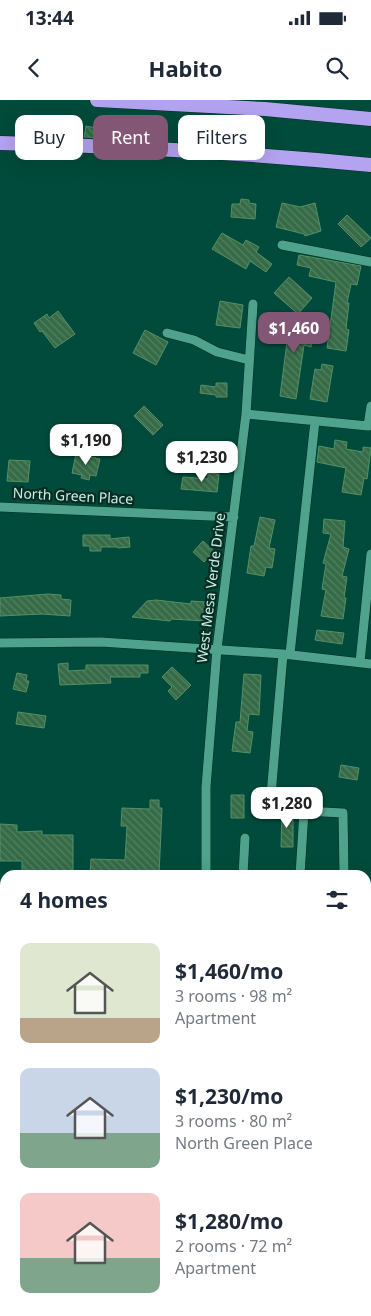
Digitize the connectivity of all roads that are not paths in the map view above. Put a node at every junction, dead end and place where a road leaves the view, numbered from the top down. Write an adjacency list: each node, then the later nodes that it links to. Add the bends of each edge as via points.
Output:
1 (97, 100): 2 (highway, via 265,109)
2 (371, 119)
3 (0, 143): 4 (highway, via 99,145)
4 (371, 165)
5 (282, 245): 6 (street)
6 (371, 262)
7 (253, 304): 9 (street, West Mesa Verde Drive)
8 (167, 333): 9 (street)
9 (249, 360): 11 (street, West Mesa Verde Drive)
10 (371, 406): 12 (street, via 368,426)
11 (246, 414): 12 (street); 14 (street, West Mesa Verde Drive)
12 (316, 421): 18 (street)
13 (0, 507): 14 (street, North Green Place)
14 (234, 517): 17 (street, West Mesa Verde Drive)
15 (371, 554): 19 (street)
16 (0, 643): 17 (street, via 102,642)
17 (217, 649): 18 (street); 23 (street, West Mesa Verde Drive, via 206,786)
18 (287, 654): 19 (street); 21 (street)
19 (360, 662): 20 (street)
20 (371, 664)
21 (270, 807)
22 (245, 838): 24 (street)
23 (206, 870)
24 (243, 870)
25 (300, 870): 26 (street, via 304,811 343,813)
26 (344, 870)

